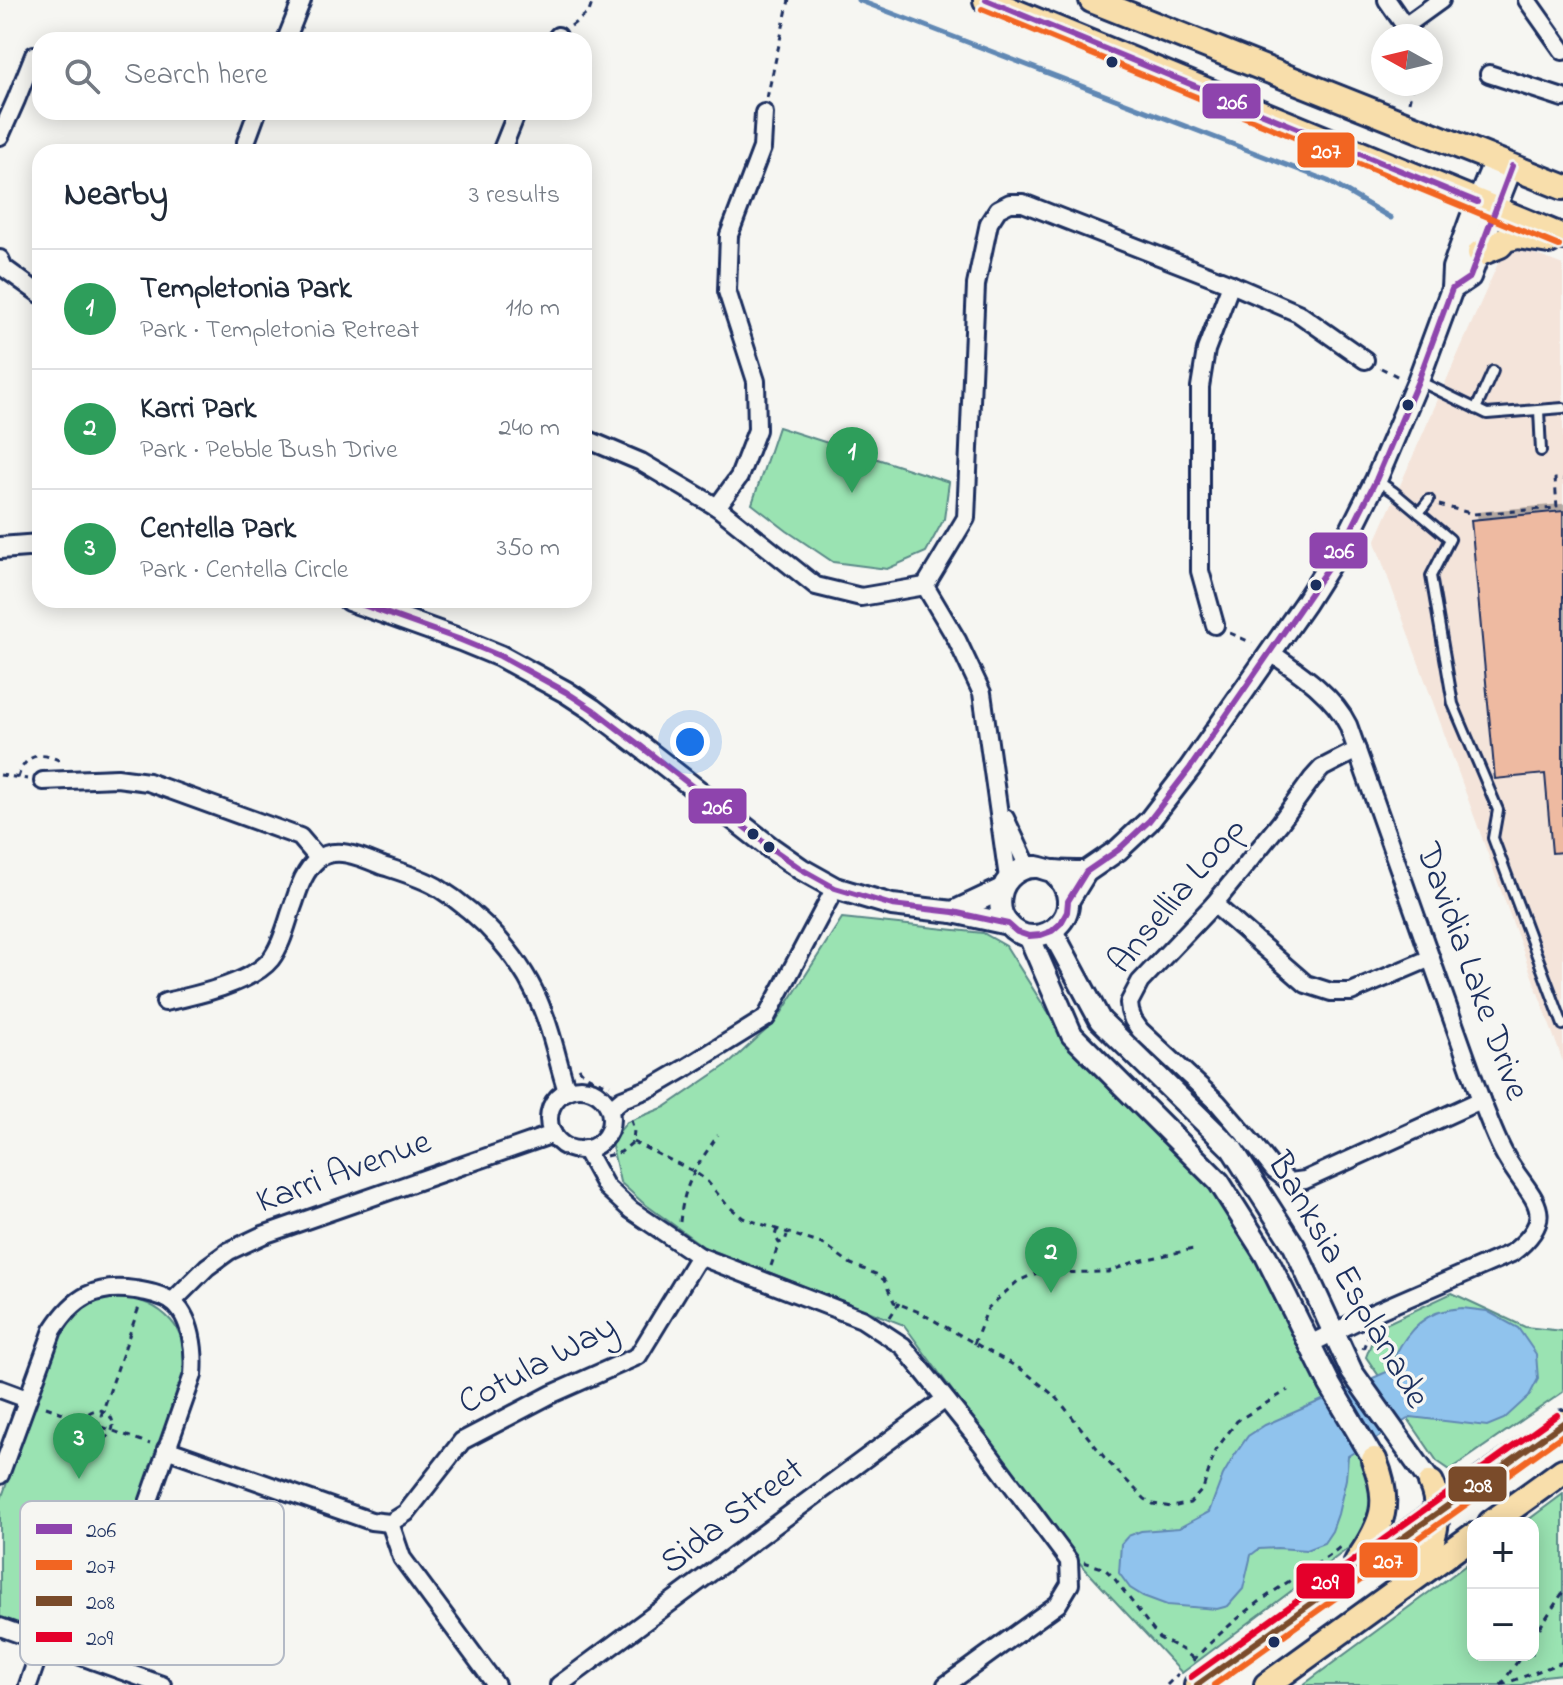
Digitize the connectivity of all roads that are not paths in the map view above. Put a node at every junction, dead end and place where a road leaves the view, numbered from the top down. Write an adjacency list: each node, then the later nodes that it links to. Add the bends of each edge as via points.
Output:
1 (302, 0): 9 (street)
2 (986, 0): 22 (main road)
3 (1092, 0): 20 (main road)
4 (1387, 0): 7 (street)
5 (1441, 0): 8 (street)
6 (1527, 0): 10 (street)
7 (1399, 24)
8 (1412, 24)
9 (289, 32)
10 (1563, 51)
11 (32, 60): 17 (street)
12 (1489, 74): 13 (street)
13 (1563, 98)
14 (764, 113): 40 (street, via 762,148 729,235 727,291 756,381 757,430 739,477)
15 (254, 120): 18 (street)
16 (514, 120): 19 (street)
17 (0, 136)
18 (246, 144)
19 (504, 144)
20 (1504, 163): 21 (main road); 22 (street)
21 (1563, 187)
22 (1486, 206): 23 (main road); 25 (street); 29 (street, via 1453,268)
23 (1563, 237)
24 (1563, 245): 25 (main road, via 1518,236)
25 (1480, 253): 29 (street, via 1470,277)
26 (1, 266): 28 (street)
27 (1231, 284): 30 (street, via 1298,313); 44 (street, via 1023,203 998,209 989,223 976,285 966,518); 46 (street, via 1206,350 1200,387 1200,571)
28 (32, 288)
29 (1452, 289): 32 (street)
30 (1365, 360)
31 (1493, 371): 34 (lane)
32 (1411, 380): 34 (lane); 38 (street)
33 (1563, 408): 35 (lane)
34 (1476, 409): 35 (lane, via 1487,414)
35 (1539, 410): 37 (lane)
36 (592, 441): 40 (street, via 641,462)
37 (1541, 451)
38 (1376, 480): 41 (lane); 47 (street, via 1330,565)
39 (1429, 500): 41 (lane)
40 (717, 507): 44 (street, via 816,586 861,597)
41 (1419, 513): 65 (lane, via 1450,539 1431,576 1453,704 1498,810 1493,838)
42 (32, 546): 43 (street)
43 (0, 548)
44 (925, 586): 50 (street, via 982,693)
45 (371, 608): 56 (street, via 500,656 566,692 771,848)
46 (1215, 625)
47 (1270, 652): 48 (street, Davidia Lake Drive, via 1341,711); 54 (street, via 1149,821)
48 (1357, 750): 58 (street, Ansellia Loop, via 1322,768); 63 (street, Davidia Lake Drive)
49 (43, 781): 51 (street, via 148,782 300,837)
50 (999, 806): 52 (street); 55 (street)
51 (318, 858): 64 (street, via 301,883 279,946 258,971); 66 (street, via 354,855 435,886 486,925 519,964 543,1009)
52 (1028, 867): 53 (street); 55 (street)
53 (1052, 871): 54 (street); 57 (street, via 1061,879)
54 (1086, 872): 57 (street)
55 (1005, 884): 59 (street); 60 (street, via 999,900)
56 (835, 888): 59 (street, via 892,905); 68 (street, via 766,1018)
57 (1068, 901): 61 (street, via 1067,912)
58 (1214, 904): 63 (street, via 1318,989 1351,992); 67 (street, Ansellia Loop, via 1140,982 1130,1011 1140,1030 1217,1102 1282,1178 1305,1180)
59 (953, 912): 60 (street)
60 (1008, 924): 62 (street)
61 (1052, 931): 62 (street); 73 (street, Banksia Esplanade, via 1100,1020 1232,1149 1294,1246)
62 (1029, 936): 74 (street, Banksia Esplanade, via 1072,1035 1219,1182 1266,1256)
63 (1431, 958): 67 (street, Davidia Lake Drive)
64 (165, 1002)
65 (1563, 1025)
66 (567, 1091): 68 (street, via 588,1088); 69 (street, via 553,1104)
67 (1481, 1100): 73 (street, Davidia Lake Drive, via 1504,1154 1535,1196 1537,1231 1512,1253)
68 (610, 1109): 70 (street, via 609,1130)
69 (553, 1134): 70 (street, via 567,1147); 72 (street, Karri Avenue, via 263,1235 207,1267)
70 (585, 1149): 71 (street, via 606,1187)
71 (699, 1256): 77 (street, via 862,1319 903,1346); 88 (street, Cotula Way, via 638,1356 462,1441 406,1513)
72 (172, 1302): 76 (street, via 119,1288 76,1302 53,1330); 79 (street, via 187,1324 195,1359 193,1375)
73 (1333, 1332): 74 (street, Davidia Lake Drive); 83 (street, Banksia Esplanade)
74 (1310, 1344): 80 (street, Banksia Esplanade)
75 (0, 1389): 76 (street)
76 (27, 1399): 82 (street)
77 (944, 1400): 99 (street, Sida Street); 100 (street, via 1069,1561 1070,1584 1058,1604)
78 (1563, 1423): 84 (main road)
79 (158, 1447): 85 (street); 88 (street, via 371,1521)
80 (1374, 1460): 91 (main road, via 1385,1506 1374,1537)
81 (1563, 1471): 87 (main road)
82 (0, 1475)
83 (1432, 1484): 84 (main road, via 1444,1490); 86 (main road)
84 (1475, 1484): 86 (main road)
85 (142, 1501)
86 (1436, 1512): 90 (main road, via 1429,1554); 91 (main road)
87 (1499, 1517)
88 (390, 1523): 98 (street, via 402,1558)
89 (1467, 1540): 90 (main road)
90 (1418, 1575): 102 (main road)
91 (1347, 1577): 101 (main road)
92 (0, 1627): 93 (street)
93 (20, 1634)
94 (35, 1665): 96 (street)
95 (107, 1665): 97 (street)
96 (28, 1685)
97 (162, 1685)
98 (496, 1685)
99 (559, 1685)
100 (946, 1685)
101 (1197, 1685)
102 (1267, 1685)

